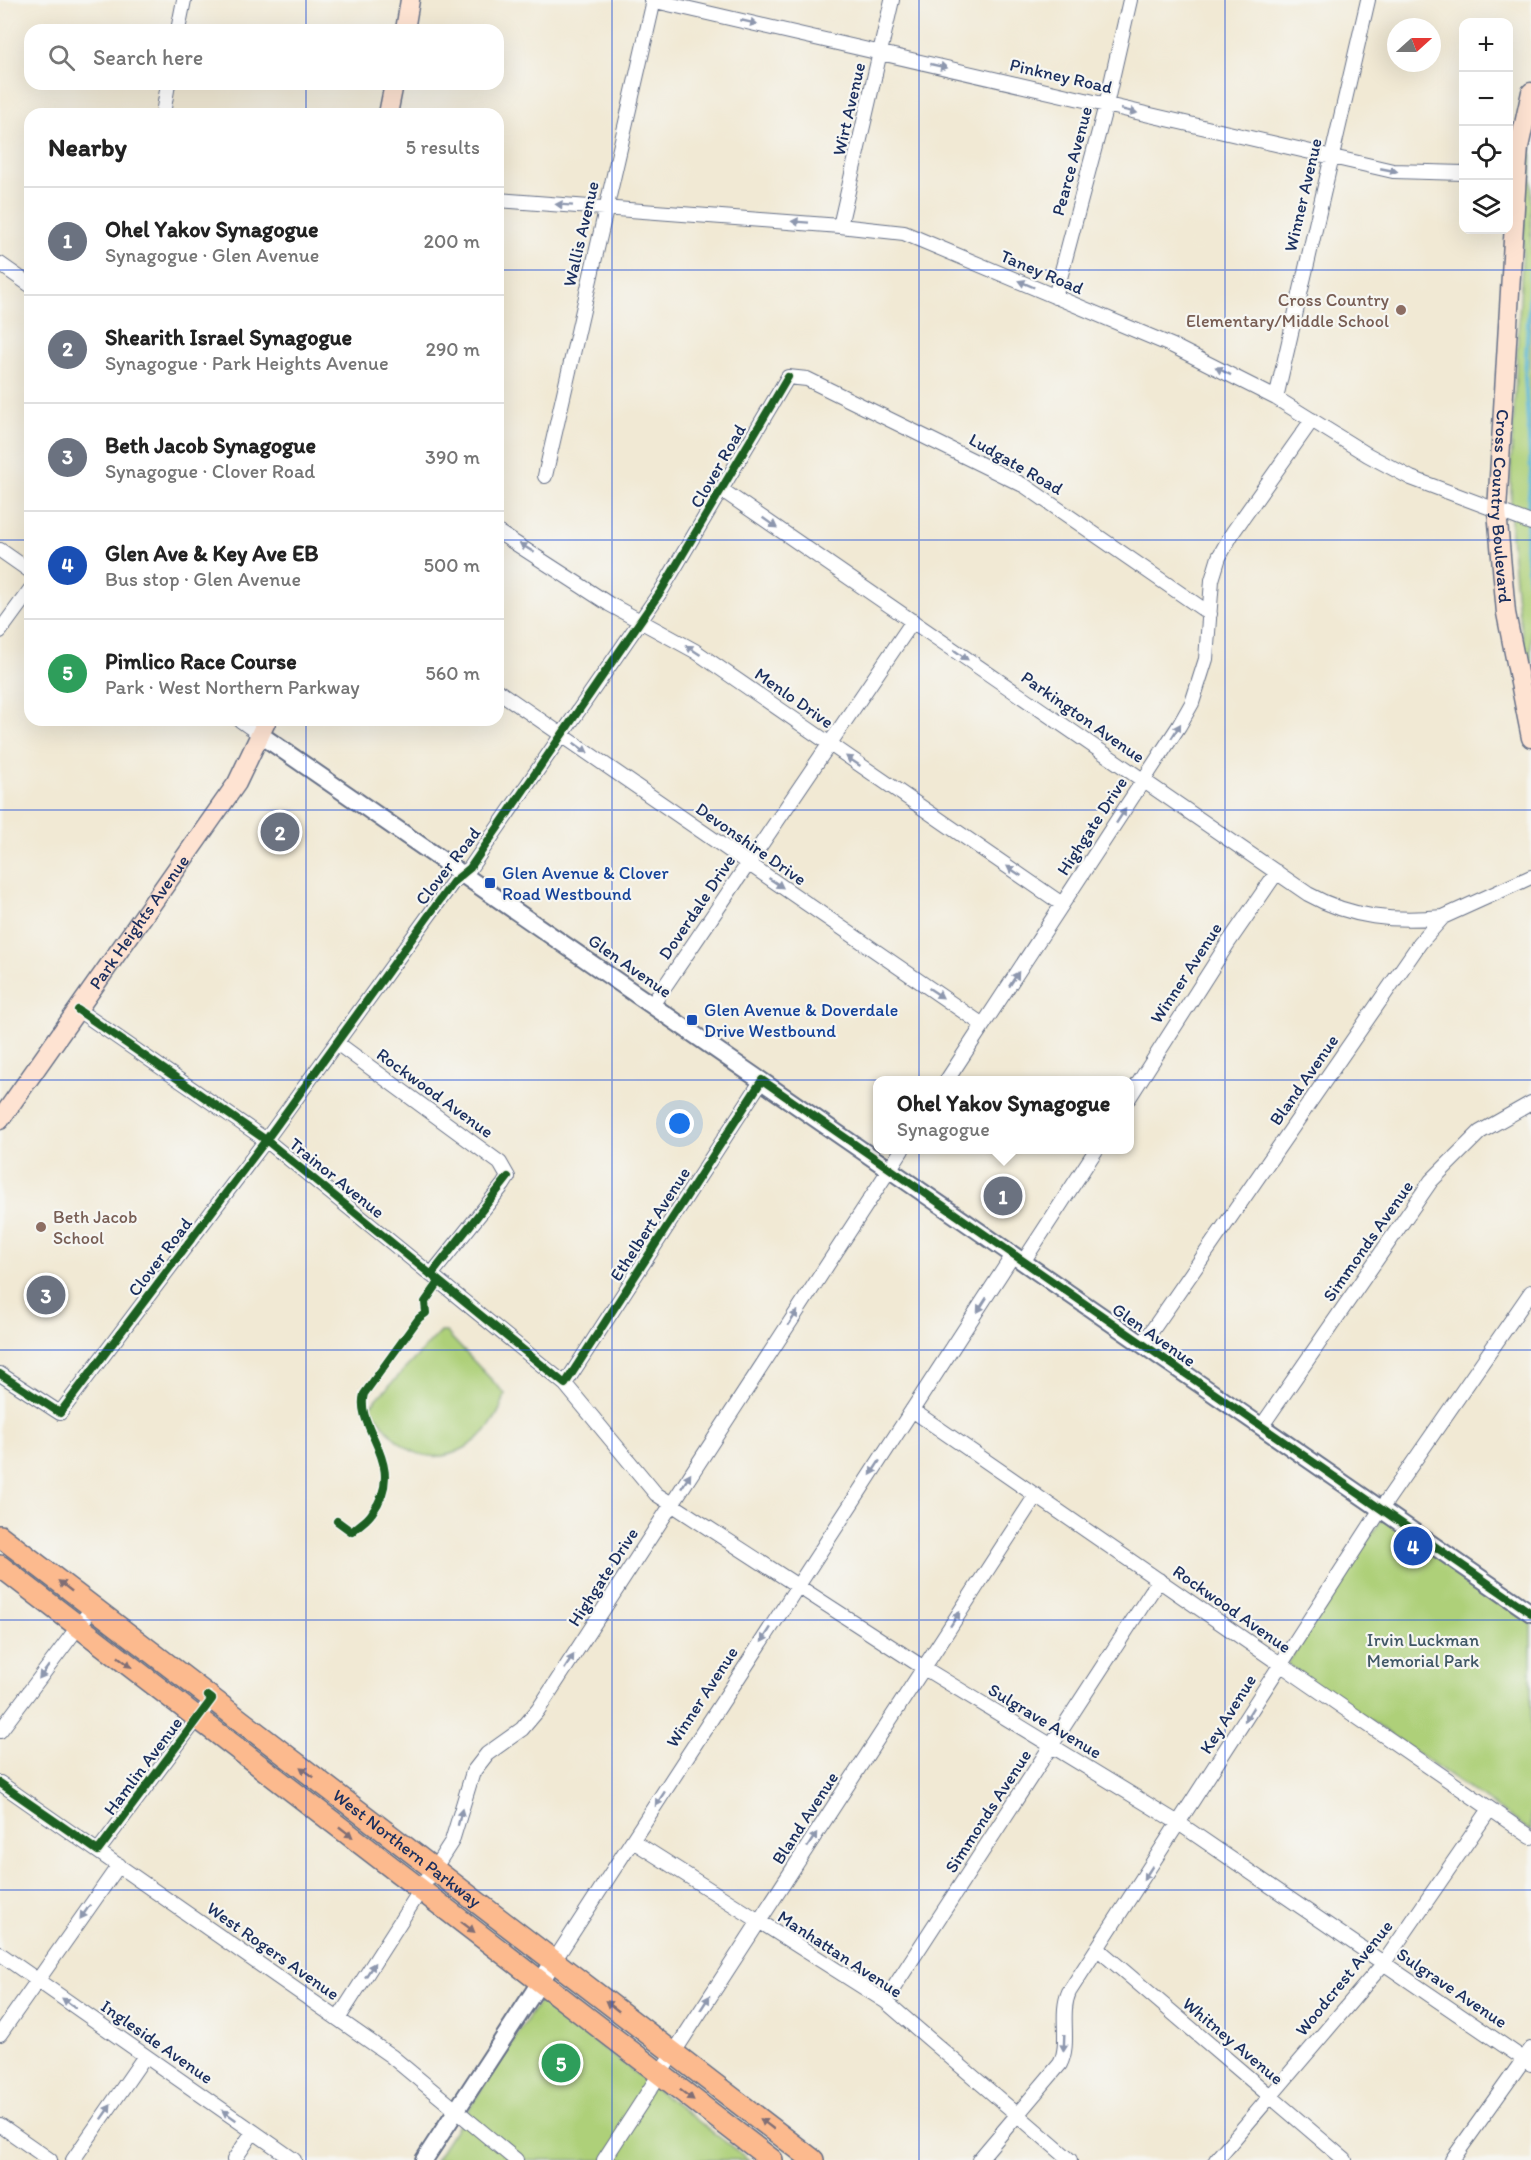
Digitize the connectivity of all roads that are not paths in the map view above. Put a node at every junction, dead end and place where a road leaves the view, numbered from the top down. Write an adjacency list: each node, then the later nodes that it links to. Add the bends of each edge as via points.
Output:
1 (184, 0): 7 (street)
2 (411, 0): 8 (main road)
3 (653, 0): 9 (street, Pinkney Road, one-way to 9); 21 (street, Wallis Avenue)
4 (892, 0): 9 (street, Wirt Avenue)
5 (1130, 0): 13 (street, Pearce Avenue)
6 (1368, 0): 16 (street, Winner Avenue)
7 (179, 24)
8 (406, 24)
9 (880, 52): 13 (street, Pinkney Road, one-way to 13); 22 (street, Wirt Avenue)
10 (167, 90): 14 (street)
11 (393, 90): 15 (main road)
12 (1531, 92): 18 (main road, Cross Country Boulevard)
13 (1106, 105): 16 (street, Pinkney Road, one-way to 16); 25 (street, Pearce Avenue)
14 (163, 108)
15 (389, 108)
16 (1332, 156): 17 (street, Pinkney Road, one-way to 17, via 1393,171); 27 (street, Winner Avenue)
17 (1459, 172)
18 (1513, 173)
19 (1513, 180): 31 (main road, Cross Country Boulevard)
20 (504, 200): 21 (street, Taney Road, one-way to 20)
21 (606, 208): 22 (street, Taney Road, one-way to 21); 29 (street, Wallis Avenue)
22 (840, 226): 25 (street, Taney Road, one-way to 22, via 904,233)
23 (0, 264): 24 (street)
24 (24, 281)
25 (1055, 297): 27 (street, Taney Road, one-way to 25, via 1173,346)
26 (786, 372): 30 (street, Clover Road); 37 (street, Ludgate Road, via 1005,474)
27 (1276, 398): 28 (street, Taney Road)
28 (1312, 420): 31 (street, Taney Road, via 1411,478); 37 (street, Highgate Drive, via 1224,546 1212,580)
29 (545, 476)
30 (722, 490): 38 (street, Clover Road); 39 (street, Parkington Avenue, one-way to 39)
31 (1497, 511): 32 (street, Taney Road); 44 (main road, Cross Country Boulevard, via 1506,613)
32 (1531, 523)
33 (504, 536): 38 (street, Menlo Drive, one-way to 33, via 609,604)
34 (0, 550): 35 (street)
35 (24, 568)
36 (24, 598): 40 (street)
37 (1210, 614): 46 (street, Highgate Drive, one-way to 37, via 1192,703 1206,659)
38 (641, 620): 43 (street, Clover Road); 45 (street, Menlo Drive, one-way to 38, via 695,651)
39 (913, 621): 45 (street, Doverdale Drive); 46 (street, Parkington Avenue, one-way to 46)
40 (0, 631)
41 (504, 695): 43 (street, Devonshire Drive)
42 (264, 728): 49 (street, Glen Avenue); 54 (main road, Park Heights Avenue, via 237,783)
43 (561, 734): 47 (street, Devonshire Drive, one-way to 47); 49 (street, Clover Road)
44 (1531, 738)
45 (829, 744): 47 (street, Doverdale Drive); 51 (street, Menlo Drive, one-way to 45)
46 (1144, 780): 48 (street, Parkington Avenue); 51 (street, Highgate Drive, one-way to 46)
47 (748, 864): 53 (street, Doverdale Drive); 55 (street, Devonshire Drive, one-way to 55)
48 (1277, 872): 52 (street, Parkington Avenue, via 1324,902 1352,912 1408,920); 59 (street, Winner Avenue)
49 (463, 874): 53 (street, Glen Avenue); 56 (street, Clover Road, via 453,882)
50 (1531, 877): 52 (street, Bland Avenue)
51 (1062, 904): 55 (street, Highgate Drive, one-way to 51)
52 (1443, 917): 69 (street, Bland Avenue, via 1420,943)
53 (652, 1005): 58 (street, Glen Avenue)
54 (78, 1010): 61 (main road, Park Heights Avenue); 62 (street, Trainor Avenue)
55 (983, 1025): 57 (street, Highgate Drive)
56 (337, 1043): 62 (street, Clover Road); 67 (street, Rockwood Avenue, via 500,1162 508,1177)
57 (950, 1076)
58 (762, 1080): 65 (street, Glen Avenue); 71 (street, Ethelbert Avenue)
59 (1134, 1090)
60 (1531, 1102): 73 (street, Simmonds Avenue, via 1480,1132 1431,1181)
61 (0, 1120)
62 (266, 1140): 67 (street, Trainor Avenue); 70 (street, Clover Road, via 60,1413)
63 (899, 1154): 65 (street, Highgate Drive)
64 (1092, 1154): 66 (street, Winner Avenue)
65 (889, 1170): 66 (street, Glen Avenue); 75 (street, Highgate Drive, one-way to 65)
66 (1018, 1259): 69 (street, Glen Avenue); 72 (street, Winner Avenue, one-way to 72)
67 (431, 1275): 71 (street, Trainor Avenue)
68 (1531, 1292): 76 (street, Key Avenue)
69 (1142, 1345): 73 (street, Glen Avenue)
70 (0, 1374)
71 (565, 1384): 75 (street, Sulgrave Avenue, via 645,1483)
72 (912, 1410): 74 (street, Rockwood Avenue); 80 (street, Winner Avenue, one-way to 80)
73 (1261, 1428): 76 (street, Glen Avenue)
74 (1036, 1495): 79 (street, Rockwood Avenue); 85 (street, Bland Avenue, one-way to 74)
75 (672, 1503): 80 (street, Sulgrave Avenue); 97 (street, Highgate Drive, one-way to 75, via 458,1828 473,1772 487,1754 522,1729 538,1710)
76 (1381, 1509): 82 (street, Glen Avenue); 84 (street, Key Avenue)
77 (0, 1536): 81 (main road, West Northern Parkway, one-way to 77)
78 (0, 1566): 83 (main road, West Northern Parkway)
79 (1159, 1580): 84 (street, Rockwood Avenue); 89 (street, Simmonds Avenue)
80 (798, 1586): 85 (street, Sulgrave Avenue); 94 (street, Winner Avenue, one-way to 94)
81 (93, 1607): 83 (street); 86 (main road, West Northern Parkway)
82 (1531, 1612)
83 (79, 1626): 87 (main road, West Northern Parkway, one-way to 87); 88 (street, one-way to 88)
84 (1280, 1665): 91 (street, Rockwood Avenue); 92 (street, Key Avenue, one-way to 92)
85 (924, 1668): 89 (street, Sulgrave Avenue); 99 (street, Bland Avenue, one-way to 85)
86 (212, 1699): 87 (street, Hamlin Avenue); 97 (main road, West Northern Parkway, one-way to 86)
87 (198, 1718): 95 (street, Hamlin Avenue); 98 (main road, West Northern Parkway, one-way to 98)
88 (0, 1731)
89 (1052, 1746): 92 (street, Sulgrave Avenue); 106 (street, Simmonds Avenue)
90 (0, 1783): 95 (street, West Rogers Avenue)
91 (1490, 1809): 93 (street, Rockwood Avenue); 103 (street, Woodcrest Avenue)
92 (1179, 1824): 100 (street, Key Avenue, one-way to 100); 103 (street, Sulgrave Avenue)
93 (1531, 1837)
94 (633, 1841): 99 (street, Manhattan Avenue); 102 (street, Winner Avenue)
95 (98, 1851): 96 (street, West Rogers Avenue)
96 (119, 1865): 104 (street, one-way to 104); 107 (street, West Rogers Avenue)
97 (435, 1870): 98 (street, Highgate Drive); 102 (main road, West Northern Parkway)
98 (422, 1891): 105 (main road, West Northern Parkway, one-way to 105); 107 (street, Highgate Drive, one-way to 98)
99 (758, 1923): 106 (street, Manhattan Avenue); 109 (street, Bland Avenue, one-way to 99)
100 (1098, 1949): 113 (street, Whitney Avenue); 115 (street, Key Avenue, one-way to 115, via 1066,1998 1063,2059)
101 (0, 1954): 104 (street, Ingleside Avenue)
102 (554, 1961): 105 (street, Winner Avenue); 109 (main road, West Northern Parkway, one-way to 102)
103 (1383, 1964): 111 (street, Sulgrave Avenue); 113 (street, Woodcrest Avenue)
104 (38, 1980): 108 (street); 110 (street, Ingleside Avenue, one-way to 104)
105 (540, 1983): 112 (main road, West Northern Parkway); 114 (street, Winner Avenue)
106 (885, 2001): 115 (street, Manhattan Avenue)
107 (338, 2019): 114 (street, West Rogers Avenue)
108 (0, 2034)
109 (673, 2052): 112 (street, Bland Avenue); 126 (main road, West Northern Parkway, one-way to 109)
110 (145, 2056): 117 (street, Ingleside Avenue, one-way to 110); 119 (street, one-way to 110)
111 (1529, 2057): 131 (street)
112 (659, 2074): 124 (street, Bland Avenue); 125 (main road, West Northern Parkway, one-way to 125)
113 (1270, 2096): 129 (street, Woodcrest Avenue); 130 (street, Whitney Avenue)
114 (458, 2110): 122 (street, Winner Avenue); 123 (street, West Rogers Avenue)
115 (1017, 2115): 127 (street, Key Avenue); 128 (street, Manhattan Avenue)
116 (0, 2126): 118 (street)
117 (253, 2132): 120 (street); 121 (street, Ingleside Avenue)
118 (50, 2160)
119 (73, 2160)
120 (234, 2160)
121 (294, 2160)
122 (424, 2160)
123 (516, 2160)
124 (604, 2160)
125 (772, 2160)
126 (813, 2160)
127 (979, 2160)
128 (1070, 2160)
129 (1216, 2160)
130 (1345, 2160)
131 (1452, 2160)

